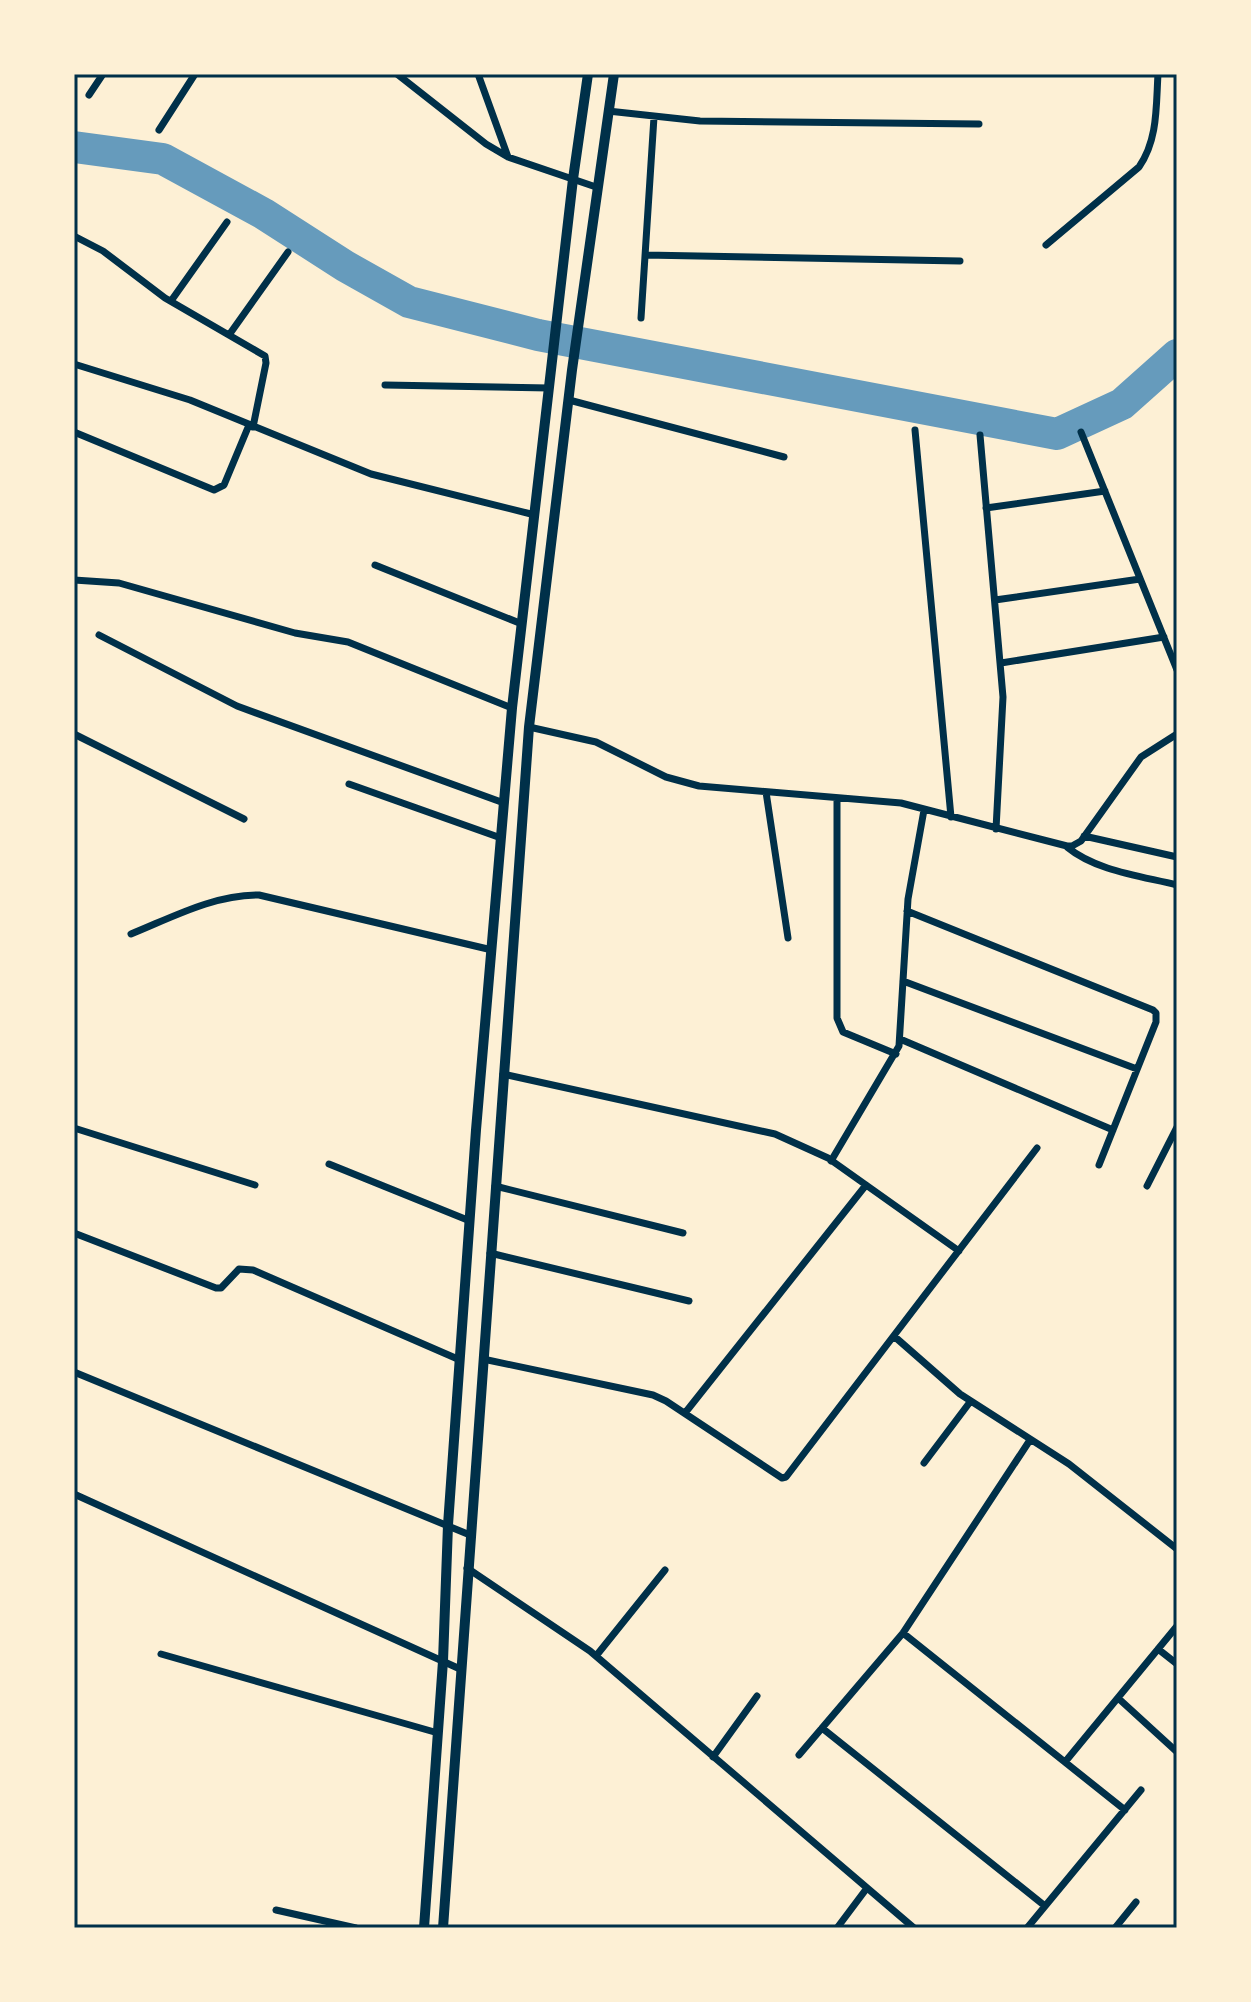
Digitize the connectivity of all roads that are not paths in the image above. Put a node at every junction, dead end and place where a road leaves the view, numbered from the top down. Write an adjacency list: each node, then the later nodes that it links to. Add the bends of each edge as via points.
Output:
1 (103, 74): 8 (street)
2 (195, 74): 12 (street)
3 (397, 74): 13 (street)
4 (478, 74): 13 (street)
5 (588, 74): 14 (main road)
6 (614, 74): 9 (main road)
7 (1158, 74): 18 (street, via 1149,152 1139,167)
8 (89, 95)
9 (608, 111): 10 (street); 15 (main road)
10 (654, 117): 11 (street); 20 (street)
11 (979, 124)
12 (159, 130)
13 (508, 157): 14 (street)
14 (573, 179): 15 (street); 27 (main road)
15 (596, 187): 28 (main road)
16 (227, 222): 22 (street)
17 (74, 236): 22 (street)
18 (1046, 245)
19 (288, 252): 24 (street)
20 (645, 255): 21 (street); 23 (street)
21 (960, 261)
22 (171, 301): 24 (street)
23 (641, 318)
24 (229, 335): 29 (street, via 265,356)
25 (74, 364): 29 (street, via 190,400)
26 (385, 385): 27 (street)
27 (549, 388): 37 (main road)
28 (569, 400): 34 (street); 48 (main road)
29 (251, 426): 31 (street, via 224,485 214,490); 37 (street, via 371,474)
30 (915, 430): 56 (street)
31 (74, 432)
32 (1081, 432): 35 (street)
33 (980, 435): 36 (street)
34 (784, 457)
35 (1105, 491): 36 (street); 39 (street)
36 (986, 508): 41 (street)
37 (535, 515): 42 (main road)
38 (375, 565): 42 (street)
39 (1140, 579): 41 (street); 44 (street)
40 (74, 580): 47 (street, via 119,583 295,633 348,642)
41 (995, 600): 45 (street)
42 (522, 624): 47 (main road)
43 (99, 635): 54 (street, via 237,706)
44 (1164, 637): 45 (street); 46 (street)
45 (1001, 663): 58 (street)
46 (1177, 670)
47 (512, 708): 54 (main road)
48 (529, 727): 52 (street, via 596,742 680,783); 72 (main road)
49 (74, 734): 57 (street)
50 (1177, 734): 59 (street, via 1141,757)
51 (349, 784): 60 (street)
52 (766, 792): 53 (street); 66 (street)
53 (837, 798): 55 (street); 70 (street, via 837,1018 843,1032)
54 (504, 803): 60 (main road)
55 (924, 810): 56 (street); 64 (street)
56 (951, 817): 58 (street)
57 (244, 819)
58 (996, 829): 61 (street)
59 (1084, 836): 61 (street); 62 (street)
60 (501, 838): 67 (main road)
61 (1067, 846): 63 (street, via 1094,863)
62 (1177, 857)
63 (1177, 885)
64 (907, 911): 68 (street); 71 (street, via 1153,1010 1156,1022)
65 (131, 934): 67 (street, via 214,900 259,895)
66 (788, 938)
67 (492, 950): 84 (main road)
68 (903, 981): 69 (street); 71 (street)
69 (900, 1039): 70 (street); 75 (street)
70 (896, 1054): 77 (street)
71 (1137, 1069): 75 (street)
72 (503, 1074): 77 (street, via 775,1134); 82 (main road)
73 (1177, 1127): 83 (street)
74 (74, 1128): 80 (street)
75 (1113, 1130): 79 (street)
76 (1037, 1148): 87 (street)
77 (831, 1161): 81 (street)
78 (329, 1164): 84 (street)
79 (1099, 1165)
80 (255, 1185)
81 (866, 1185): 87 (street); 95 (street)
82 (495, 1186): 86 (street); 88 (main road)
83 (1147, 1186)
84 (470, 1221): 92 (main road)
85 (74, 1233): 92 (street, via 216,1288 239,1269 253,1270)
86 (683, 1233)
87 (959, 1251): 90 (street)
88 (490, 1253): 89 (street); 91 (main road)
89 (689, 1301)
90 (895, 1337): 94 (street); 95 (street, via 786,1477)
91 (483, 1359): 95 (street, via 653,1395); 100 (main road)
92 (460, 1360): 99 (main road)
93 (74, 1372): 99 (street)
94 (970, 1402): 96 (street); 97 (street)
95 (685, 1413)
96 (1030, 1440): 101 (street); 105 (street)
97 (924, 1463)
98 (74, 1494): 109 (street)
99 (448, 1525): 100 (street); 109 (main road)
100 (470, 1535): 102 (main road)
101 (1177, 1549)
102 (467, 1568): 108 (street); 111 (main road)
103 (665, 1570): 108 (street)
104 (1177, 1626): 106 (street)
105 (903, 1633): 114 (street); 119 (street)
106 (1158, 1649): 110 (street); 113 (street)
107 (161, 1654): 115 (street)
108 (596, 1656): 118 (street)
109 (443, 1661): 111 (street); 115 (main road)
110 (1177, 1664)
111 (460, 1669): 128 (main road)
112 (757, 1696): 118 (street)
113 (1118, 1698): 116 (street); 119 (street)
114 (822, 1728): 117 (street); 124 (street)
115 (438, 1733): 127 (main road)
116 (1177, 1752)
117 (799, 1755)
118 (713, 1757): 122 (street)
119 (1065, 1762): 121 (street)
120 (1141, 1790): 121 (street)
121 (1125, 1810): 124 (street)
122 (867, 1888): 129 (street); 130 (street)
123 (1136, 1902): 132 (street)
124 (1045, 1906): 131 (street)
125 (276, 1910): 126 (street)
126 (356, 1928)
127 (424, 1928)
128 (443, 1928)
129 (837, 1928)
130 (914, 1928)
131 (1027, 1928)
132 (1115, 1928)

